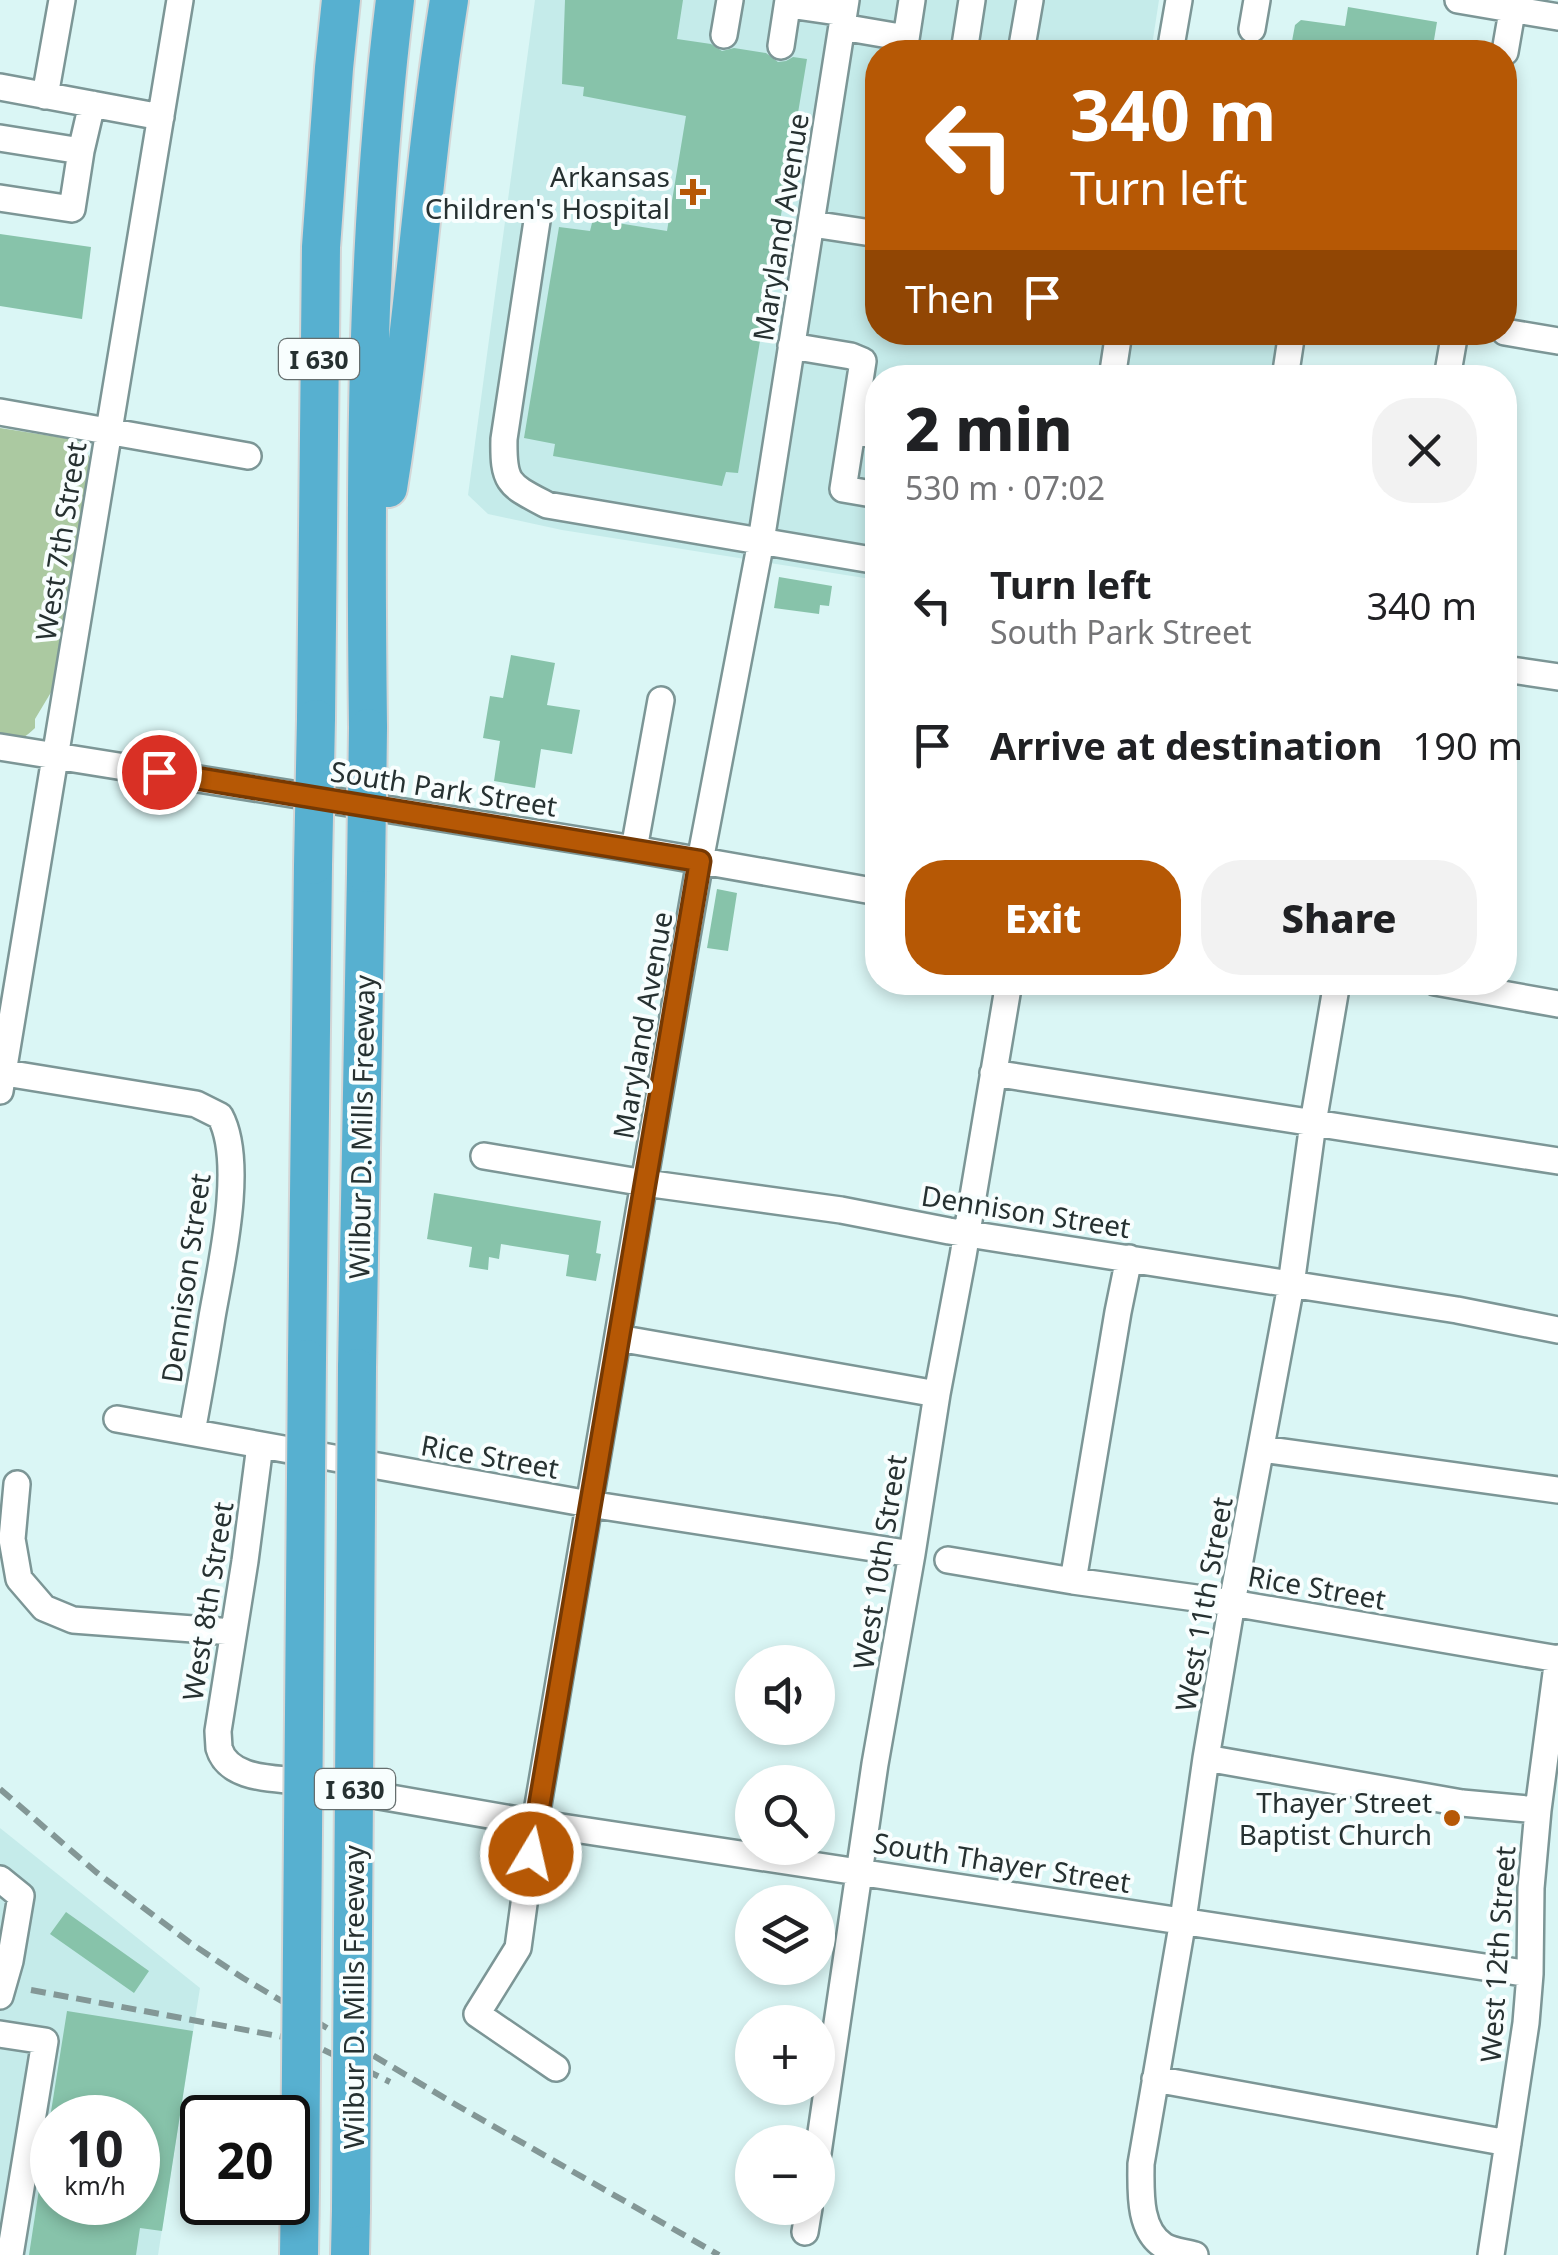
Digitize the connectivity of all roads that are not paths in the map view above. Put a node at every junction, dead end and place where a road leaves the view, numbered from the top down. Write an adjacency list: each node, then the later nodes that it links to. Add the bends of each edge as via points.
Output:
1 (62, 0): 28 (street)
2 (180, 0): 30 (street, West 7th Street)
3 (319, 0): 33 (highway)
4 (341, 0): 33 (highway, Wilbur D. Mills Freeway / I 630)
5 (395, 0): 48 (highway, Wilbur D. Mills Freeway / I 630, via 374,227)
6 (448, 0): 48 (highway, via 396,437)
7 (730, 0): 19 (street)
8 (912, 0): 21 (street)
9 (972, 0): 22 (street)
10 (1030, 0): 23 (street)
11 (1178, 0): 24 (street)
12 (1257, 0): 18 (street)
13 (1458, 0): 15 (street)
14 (792, 3): 16 (street); 26 (street)
15 (1513, 4): 17 (street); 25 (street)
16 (844, 13): 20 (street); 36 (street, Maryland Avenue)
17 (1558, 17)
18 (1252, 29)
19 (724, 35)
20 (895, 40)
21 (906, 40)
22 (966, 40)
23 (1023, 40)
24 (1172, 40)
25 (1507, 40)
26 (781, 46)
27 (0, 87): 28 (street)
28 (46, 96): 29 (street)
29 (92, 104): 30 (street); 32 (street)
30 (160, 116): 42 (street, West 7th Street)
31 (0, 138): 32 (street)
32 (82, 151): 34 (street, via 72,209)
33 (324, 187): 102 (highway, Wilbur D. Mills Freeway / I 630, bridge)
34 (0, 198)
35 (537, 220): 46 (street, via 504,439 503,466 514,488 547,504)
36 (812, 224): 37 (street); 40 (street, Maryland Avenue)
37 (865, 232)
38 (1517, 334): 39 (street)
39 (1558, 341)
40 (791, 346): 43 (street, via 864,362); 46 (street, Maryland Avenue)
41 (0, 412): 42 (street)
42 (109, 431): 44 (street); 53 (street, West 7th Street)
43 (865, 433): 45 (street, via 843,489)
44 (248, 456)
45 (865, 493)
46 (761, 541): 47 (street); 55 (street, Maryland Avenue)
47 (865, 559)
48 (366, 618): 100 (highway, Wilbur D. Mills Freeway / I 630, bridge, via 353,2050)
49 (1517, 671): 50 (street)
50 (1558, 677)
51 (660, 700): 54 (street)
52 (0, 748): 53 (street, South Park Street)
53 (56, 755): 54 (street, South Park Street); 62 (street, West 7th Street)
54 (634, 849): 55 (street, South Park Street)
55 (700, 861): 56 (street, South Park Street); 66 (street, Maryland Avenue)
56 (865, 890)
57 (1007, 995): 61 (street, West 10th Street)
58 (1335, 995): 63 (street, West 11th Street)
59 (1508, 995): 60 (street)
60 (1558, 1004)
61 (993, 1073): 63 (street); 67 (street, West 10th Street)
62 (1, 1079): 74 (street, Dennison Street, via 196,1104 220,1116 231,1166)
63 (1314, 1123): 65 (street); 69 (street, West 11th Street)
64 (484, 1156): 66 (street, Dennison Street)
65 (1558, 1162)
66 (645, 1182): 67 (street, Dennison Street); 71 (street, Maryland Avenue)
67 (966, 1233): 68 (street, Dennison Street); 72 (street, West 10th Street)
68 (1129, 1258): 69 (street, Dennison Street); 82 (street)
69 (1291, 1284): 70 (street, Dennison Street); 76 (street, West 11th Street)
70 (1558, 1330)
71 (618, 1338): 72 (street); 79 (street, Maryland Avenue)
72 (936, 1394): 80 (street, West 10th Street)
73 (118, 1419): 74 (street, Rice Street)
74 (192, 1432): 75 (street, Rice Street)
75 (260, 1445): 79 (street, Rice Street); 84 (street, West 8th Street)
76 (1261, 1449): 78 (street); 83 (street, West 11th Street)
77 (17, 1484): 84 (street, via 12,1539 19,1579 44,1608 73,1620)
78 (1558, 1490)
79 (589, 1504): 80 (street, Rice Street); 89 (street, Maryland Avenue)
80 (912, 1554): 90 (street, West 10th Street)
81 (948, 1560): 82 (street, Rice Street)
82 (1073, 1580): 83 (street, Rice Street)
83 (1232, 1603): 85 (street, Rice Street); 86 (street, West 11th Street)
84 (232, 1632): 87 (street, West 8th Street, via 218,1731)
85 (1558, 1658): 88 (street, West 12th Street)
86 (1206, 1758): 88 (street); 92 (street, West 11th Street)
87 (229, 1763): 89 (street, South Thayer Street, via 260,1778)
88 (1538, 1810): 93 (street, West 12th Street)
89 (535, 1822): 90 (street, South Thayer Street); 96 (street, Maryland Avenue, via 518,1948 477,2014)
90 (860, 1871): 92 (street, South Thayer Street); 98 (street, West 10th Street)
91 (0, 1879): 94 (street, via 21,1896)
92 (1183, 1920): 93 (street, South Thayer Street); 97 (street, West 11th Street)
93 (1530, 1974): 99 (street, West 12th Street)
94 (0, 1996)
95 (0, 2034): 101 (street, via 45,2041)
96 (556, 2068)
97 (1156, 2079): 99 (street); 105 (street, West 11th Street, via 1141,2205 1152,2235)
98 (822, 2125)
99 (1508, 2143): 106 (street, West 12th Street)
100 (360, 2211): 103 (highway); 104 (highway)
101 (10, 2255)
102 (299, 2255)
103 (350, 2255)
104 (370, 2255)
105 (1194, 2255)
106 (1492, 2255)

